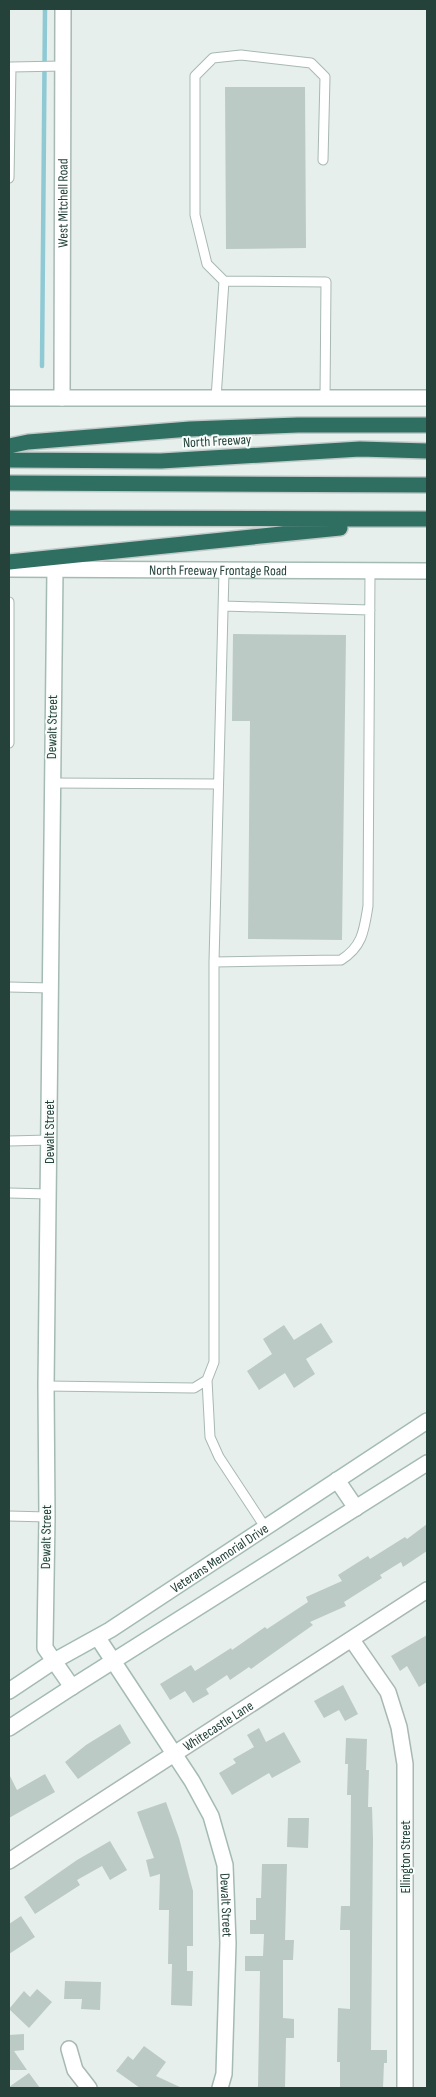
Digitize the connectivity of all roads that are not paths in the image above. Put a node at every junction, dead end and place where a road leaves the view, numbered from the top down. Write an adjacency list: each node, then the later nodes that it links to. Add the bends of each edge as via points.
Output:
1 (63, 9): 2 (street, West Mitchell Road)
2 (63, 66): 4 (lane, via 10,66); 7 (street, West Mitchell Road)
3 (323, 160): 5 (lane, via 325,77 311,63 241,55 213,58 195,76 195,215 207,264)
4 (9, 178)
5 (224, 281): 8 (lane); 9 (lane, via 326,282)
6 (9, 398): 7 (street)
7 (62, 398): 8 (street)
8 (216, 398): 9 (street)
9 (325, 398): 10 (street)
10 (427, 398)
11 (427, 425): 12 (highway, via 190,429)
12 (9, 446)
13 (427, 450): 14 (highway, North Freeway, via 360,449 161,461)
14 (9, 460)
15 (9, 483): 16 (highway)
16 (427, 485)
17 (9, 518): 18 (highway)
18 (423, 519): 19 (highway)
19 (9, 562)
20 (9, 569): 21 (street, North Freeway Frontage Road)
21 (55, 569): 22 (street, North Freeway Frontage Road); 31 (street, Dewalt Street)
22 (224, 571): 23 (street, North Freeway Frontage Road); 26 (lane)
23 (370, 571): 24 (street, North Freeway Frontage Road); 27 (lane)
24 (427, 571)
25 (9, 602): 28 (lane)
26 (223, 606): 27 (lane); 32 (lane)
27 (370, 610): 33 (lane, via 368,906 363,935 353,953 341,960)
28 (9, 641): 29 (lane)
29 (9, 675): 30 (lane)
30 (9, 743)
31 (52, 783): 32 (lane); 35 (street, Dewalt Street)
32 (218, 784): 33 (lane)
33 (214, 962): 40 (lane, via 214,1362)
34 (9, 987): 35 (lane)
35 (50, 988): 36 (street, Dewalt Street)
36 (49, 1140): 37 (lane); 39 (street, Dewalt Street)
37 (9, 1141)
38 (9, 1193): 39 (lane)
39 (49, 1194): 41 (street, Dewalt Street)
40 (207, 1380): 41 (lane, via 194,1388); 48 (lane, via 210,1436 219,1457)
41 (46, 1386): 47 (street, Dewalt Street)
42 (427, 1421): 44 (street, Veterans Memorial Drive)
43 (427, 1463): 45 (street)
44 (337, 1480): 45 (street); 48 (street, Veterans Memorial Drive)
45 (356, 1508): 53 (street)
46 (9, 1516): 47 (lane)
47 (47, 1517): 52 (street, Dewalt Street, via 45,1648)
48 (265, 1527): 50 (street, Veterans Memorial Drive)
49 (427, 1590): 51 (street, Whitecastle Lane)
50 (98, 1638): 52 (street, Veterans Memorial Drive); 53 (street, Dewalt Street)
51 (352, 1640): 57 (street, Whitecastle Lane); 62 (street, Ellington Street, via 388,1692 399,1727 404,1764)
52 (54, 1661): 54 (street, Dewalt Street); 55 (street, Veterans Memorial Drive)
53 (112, 1662): 54 (street); 57 (street, Dewalt Street)
54 (72, 1686): 56 (street)
55 (9, 1691)
56 (9, 1728)
57 (173, 1753): 58 (street, Whitecastle Lane); 61 (street, Dewalt Street, via 211,1816 225,1866 228,1943 224,2074)
58 (9, 1861)
59 (69, 2049): 60 (street, via 75,2070)
60 (88, 2088)
61 (220, 2088)
62 (405, 2088)

